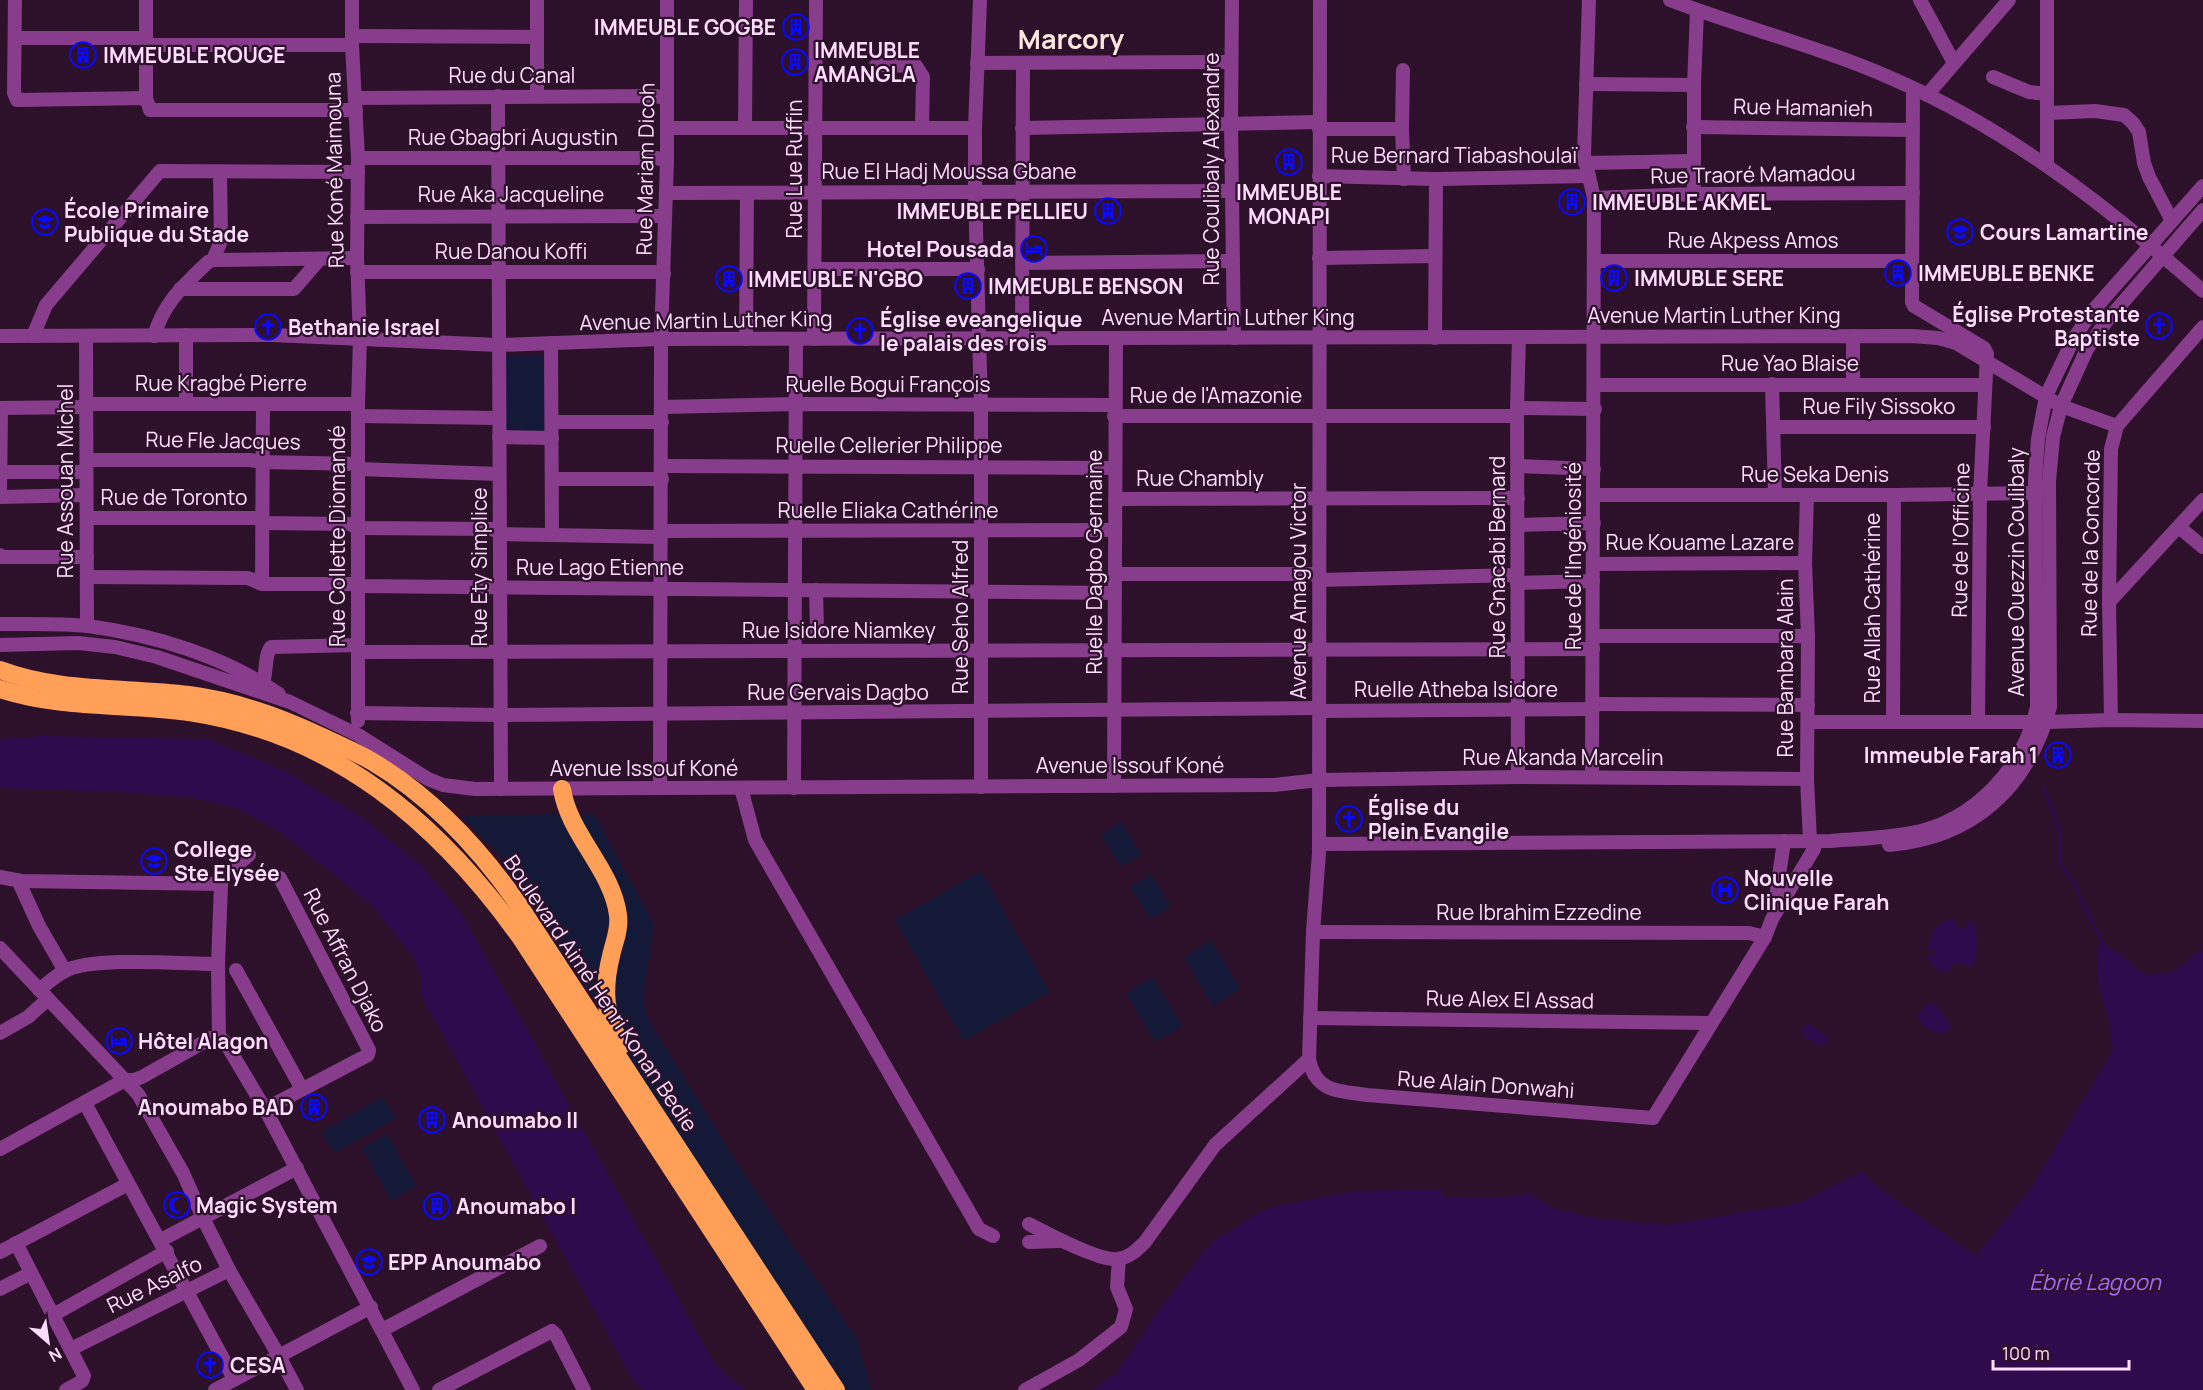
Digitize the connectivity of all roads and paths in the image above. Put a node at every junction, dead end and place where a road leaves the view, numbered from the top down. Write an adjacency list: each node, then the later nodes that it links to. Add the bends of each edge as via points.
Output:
1 (15, 0): 18 (street)
2 (146, 0): 20 (street)
3 (352, 0): 19 (street, Rue Koné Maimouna)
4 (537, 0): 17 (street)
5 (667, 0): 36 (street, Rue Mariam Dicoh)
6 (746, 0): 43 (street)
7 (816, 0): 44 (street, Rue Lue Ruffin)
8 (980, 0): 22 (street, Rue Seho Alfred)
9 (1232, 0): 21 (street, Rue Coulibaly Alexandre)
10 (1320, 0): 40 (street, Avenue Amagou Victor)
11 (1588, 0): 28 (street, Rue de l'Ingéniosité)
12 (1673, 0): 16 (street)
13 (1920, 0): 24 (street)
14 (2009, 0): 24 (street)
15 (2047, 0): 31 (street)
16 (1697, 11): 29 (street); 30 (street, via 1805,46)
17 (536, 37): 19 (street); 34 (street)
18 (15, 38): 20 (street); 35 (street, via 17,100)
19 (352, 41): 20 (street); 37 (street, Rue Koné Maimouna)
20 (146, 42): 35 (street)
21 (1231, 62): 23 (street); 39 (street, Rue Coulibaly Alexandre)
22 (977, 63): 23 (street); 46 (street, Rue Seho Alfred)
23 (1023, 63): 47 (street)
24 (1954, 63): 32 (street)
25 (876, 65): 45 (street, via 916,66 920,71)
26 (1403, 70): 48 (street)
27 (1993, 77): 31 (street, via 2029,92)
28 (1586, 84): 29 (street); 55 (street, Rue de l'Ingéniosité)
29 (1694, 85): 41 (street)
30 (1913, 89): 32 (street); 49 (street)
31 (2047, 94): 38 (street)
32 (1927, 95): 54 (street)
33 (498, 96): 34 (street, Rue du Canal); 37 (street, Rue du Canal); 50 (street, Rue Ety Simplice)
34 (537, 96): 36 (street, Rue du Canal)
35 (146, 98): 37 (street, Rue du Canal, via 150,110)
36 (667, 99): 42 (street, Rue Mariam Dicoh)
37 (356, 104): 53 (street, Rue Koné Maimouna)
38 (2047, 113): 54 (street); 74 (street, via 2095,111 2124,115 2139,132 2149,177)
39 (1231, 124): 40 (street); 47 (street); 61 (street, Rue Coulibaly Alexandre)
40 (1320, 125): 48 (street); 57 (street, Avenue Amagou Victor)
41 (1693, 127): 49 (street, Rue Hamanieh); 52 (street)
42 (667, 128): 43 (street); 51 (street, Rue Mariam Dicoh)
43 (745, 128): 44 (street)
44 (815, 128): 45 (street); 64 (street, Rue Lue Ruffin)
45 (922, 128): 46 (street)
46 (975, 128): 65 (street, Rue Seho Alfred)
47 (1022, 128): 66 (street)
48 (1401, 129): 58 (street)
49 (1913, 130): 67 (street)
50 (498, 158): 51 (street, Rue Gbagbri Augustin); 53 (street, Rue Gbagbri Augustin); 71 (street, Rue Ety Simplice)
51 (666, 161): 62 (street, Rue Mariam Dicoh)
52 (1694, 161): 55 (street, Rue Bernard Tiabashoulaï); 68 (street)
53 (358, 165): 56 (street, Rue Gbagbri Augustin); 73 (street, Rue Koné Maimouna)
54 (2047, 165): 75 (street)
55 (1587, 169): 59 (street, Rue Bernard Tiabashoulaï); 69 (street, Rue de l'Ingéniosité)
56 (220, 172): 79 (street, via 221,241); 95 (street, Rue Gbagbri Augustin, via 160,171 46,305)
57 (1320, 177): 58 (street, Rue Bernard Tiabashoulaï); 78 (street, Avenue Amagou Victor)
58 (1404, 178): 59 (street, Rue Bernard Tiabashoulaï)
59 (1436, 179): 77 (street)
60 (2203, 186): 74 (street, Avenue Ouezzin Coulibaly)
61 (1232, 191): 66 (street, Rue El Hadj Moussa Gbane); 81 (street, Rue Coulibaly Alexandre)
62 (666, 193): 63 (street, Rue El Hadj Moussa Gbane); 72 (street, Rue Mariam Dicoh)
63 (747, 193): 64 (street, Rue El Hadj Moussa Gbane); 107 (street)
64 (815, 193): 65 (street, Rue El Hadj Moussa Gbane); 86 (street, Rue Lue Ruffin)
65 (975, 193): 66 (street, Rue El Hadj Moussa Gbane); 87 (street, Rue Seho Alfred)
66 (1022, 193): 84 (street)
67 (1913, 193): 68 (street, Rue Traoré Mamadou); 83 (street)
68 (1694, 194): 69 (street, Rue Traoré Mamadou)
69 (1594, 198): 82 (street, Rue de l'Ingéniosité)
70 (2203, 210): 76 (street, Avenue Ouezzin Coulibaly)
71 (498, 216): 72 (street, Rue Aka Jacqueline); 73 (street, Rue Aka Jacqueline); 88 (street, Rue Ety Simplice)
72 (665, 216): 89 (street, Rue Mariam Dicoh)
73 (357, 217): 85 (street, Rue Koné Maimouna)
74 (2172, 221): 75 (street, Avenue Ouezzin Coulibaly)
75 (2150, 245): 76 (street); 119 (street, Avenue Ouezzin Coulibaly, via 2090,314)
76 (2163, 255): 91 (street); 125 (street, Avenue Ouezzin Coulibaly, via 2104,323 2087,349)
77 (1435, 256): 78 (street); 105 (street)
78 (1319, 258): 104 (street, Avenue Amagou Victor)
79 (213, 260): 80 (street, Rue Danou Koffi); 90 (street)
80 (319, 260): 85 (street, Rue Danou Koffi); 90 (street, via 294,289)
81 (1233, 261): 84 (street); 103 (street, Rue Coulibaly Alexandre)
82 (1595, 261): 83 (street, Rue Akpess Amos); 98 (street, Rue de l'Ingéniosité)
83 (1911, 261): 114 (street, via 1914,306 1984,348)
84 (1022, 263): 111 (street)
85 (357, 265): 88 (street, Rue Danou Koffi); 101 (street, Rue Koné Maimouna)
86 (814, 269): 87 (street); 109 (street, Rue Lue Ruffin)
87 (978, 269): 110 (street, Rue Seho Alfred)
88 (497, 273): 89 (street, Rue Danou Koffi); 113 (street, Rue Ety Simplice)
89 (664, 274): 106 (street, Rue Mariam Dicoh)
90 (180, 289): 97 (street, via 159,318)
91 (2203, 291)
92 (2203, 327): 136 (street, Rue de la Concorde)
93 (186, 335): 97 (street, Avenue Martin Luther King); 101 (street, Avenue Martin Luther King); 120 (street)
94 (0, 336): 95 (street, Avenue Martin Luther King)
95 (33, 336): 96 (street, Avenue Martin Luther King)
96 (86, 336): 97 (street, Avenue Martin Luther King); 123 (street, Rue Assouan Michel)
97 (154, 336)
98 (1592, 336): 99 (street, Avenue Martin Luther King); 100 (street, Avenue Martin Luther King); 117 (street, Rue de l'Ingéniosité)
99 (1853, 336): 114 (street, Avenue Martin Luther King, via 1938,338); 116 (street)
100 (1519, 337): 105 (street, Avenue Martin Luther King); 131 (street, Rue Gnacabi Bernard)
101 (360, 338): 113 (street, Avenue Martin Luther King); 129 (street, Rue Collette Diomandé)
102 (1116, 338): 103 (street, Avenue Martin Luther King); 111 (street, Avenue Martin Luther King); 130 (street, Ruelle Dagbo Germaine)
103 (1234, 338): 104 (street, Avenue Martin Luther King)
104 (1319, 338): 105 (street, Avenue Martin Luther King); 132 (street, Avenue Amagou Victor)
105 (1434, 338)
106 (661, 339): 107 (street, Avenue Martin Luther King); 112 (street, Avenue Martin Luther King); 126 (street, Rue Mariam Dicoh)
107 (746, 339): 108 (street, Avenue Martin Luther King)
108 (795, 339): 109 (street, Avenue Martin Luther King); 122 (street)
109 (814, 339): 110 (street, Avenue Martin Luther King)
110 (978, 339): 111 (street, Avenue Martin Luther King); 124 (street, Rue Seho Alfred)
111 (1022, 339)
112 (551, 343): 113 (street, Avenue Martin Luther King); 134 (street)
113 (498, 345): 133 (street, Rue Ety Simplice)
114 (1987, 360): 118 (street, Rue de l'Officine); 119 (street, Avenue Martin Luther King)
115 (1772, 384): 116 (street, Rue Yao Blaise); 117 (street, Rue Yao Blaise); 137 (street)
116 (1853, 384): 118 (street, Rue Yao Blaise)
117 (1595, 385): 128 (street, Rue de l'Ingéniosité)
118 (1985, 385): 138 (street, Rue de l'Officine)
119 (2046, 396): 125 (street, Avenue Martin Luther King); 154 (street, Avenue Ouezzin Coulibaly, via 2038,439)
120 (186, 403): 121 (street, Rue Kragbé Pierre); 123 (street, Rue Kragbé Pierre)
121 (263, 404): 129 (street, Rue Kragbé Pierre); 142 (street)
122 (796, 404): 124 (street, Ruelle Bogui François); 126 (street, Ruelle Bogui François); 145 (street)
123 (85, 405): 127 (street, Rue Kragbé Pierre); 143 (street, Rue Assouan Michel)
124 (981, 405): 130 (street, Ruelle Bogui François); 147 (street, Rue Seho Alfred)
125 (2061, 406): 136 (street, Avenue Martin Luther King); 230 (street, Avenue Ouezzin Coulibaly, via 2053,437 2049,481 2050,707)
126 (662, 407): 135 (street, Rue Mariam Dicoh)
127 (1, 408): 141 (street)
128 (1595, 409): 131 (street, Rue de l'Amazonie); 149 (street, Rue de l'Ingéniosité)
129 (358, 410): 133 (street, Rue Kragbé Pierre); 144 (street, Rue Collette Diomandé)
130 (1114, 411): 132 (street, Rue de l'Amazonie); 148 (street, Ruelle Dagbo Germaine)
131 (1517, 412): 132 (street, Rue de l'Amazonie); 146 (street, Rue Gnacabi Bernard)
132 (1318, 416): 164 (street, Avenue Amagou Victor)
133 (499, 418): 139 (street, Rue Ety Simplice)
134 (552, 422): 135 (street); 140 (street)
135 (662, 422): 151 (street, Rue Mariam Dicoh)
136 (2117, 426): 196 (street, Rue de la Concorde, via 2111,449)
137 (1774, 427): 138 (street, Rue Fily Sissoko); 159 (street)
138 (1984, 427): 155 (street, Rue de l'Officine)
139 (499, 437): 140 (street); 152 (street, Rue Ety Simplice)
140 (552, 438): 153 (street)
141 (1, 451): 150 (street)
142 (262, 462): 143 (street, Rue Fle Jacques); 144 (street, Rue Fle Jacques); 167 (street)
143 (86, 466): 150 (street, Rue Fle Jacques); 157 (street, Rue Assouan Michel)
144 (358, 466): 152 (street, Rue Fle Jacques); 171 (street, Rue Collette Diomandé)
145 (796, 466): 147 (street, Ruelle Cellerier Philippe); 151 (street, Ruelle Cellerier Philippe); 173 (street)
146 (1518, 466): 149 (street); 162 (street, Rue Gnacabi Bernard)
147 (980, 467): 148 (street, Ruelle Cellerier Philippe); 174 (street, Rue Seho Alfred)
148 (1115, 468): 163 (street, Ruelle Dagbo Germaine)
149 (1594, 469): 158 (street, Rue de l'Ingéniosité)
150 (1, 472): 156 (street)
151 (662, 473): 153 (street, Ruelle Cellerier Philippe); 177 (street, Rue Mariam Dicoh)
152 (499, 474): 175 (street, Rue Ety Simplice)
153 (552, 479): 176 (street)
154 (2035, 493): 155 (street, Rue Seka Denis); 230 (street, Avenue Ouezzin Coulibaly)
155 (1980, 494): 161 (street, Rue Seka Denis); 229 (street, Rue de l'Officine)
156 (0, 495): 157 (street)
157 (86, 495): 166 (street, Rue Assouan Michel)
158 (1594, 495): 159 (street, Rue Seka Denis); 168 (street, Rue de l'Ingéniosité)
159 (1775, 495): 160 (street, Rue Seka Denis)
160 (1807, 495): 161 (street, Rue Seka Denis); 181 (street, Rue Bambara Alain)
161 (1894, 495): 226 (street, Rue Allah Cathérine)
162 (1518, 498): 164 (street, Rue Chambly); 169 (street, Rue Gnacabi Bernard)
163 (1115, 499): 164 (street, Rue Chambly); 172 (street, Ruelle Dagbo Germaine)
164 (1320, 499): 185 (street, Avenue Amagou Victor)
165 (2203, 500): 170 (street)
166 (87, 518): 167 (street, Rue de Toronto); 180 (street, Rue Assouan Michel)
167 (262, 520): 171 (street, Rue de Toronto, via 350,524); 188 (street)
168 (1594, 523): 169 (street); 182 (street, Rue de l'Ingéniosité)
169 (1518, 525): 186 (street, Rue Gnacabi Bernard)
170 (2179, 527): 178 (street); 196 (street)
171 (358, 528): 175 (street, Rue de Toronto, via 494,529); 189 (street, Rue Collette Diomandé)
172 (1115, 530): 174 (street, Ruelle Eliaka Cathérine); 183 (street, Ruelle Dagbo Germaine)
173 (795, 531): 174 (street, Ruelle Eliaka Cathérine); 177 (street, Ruelle Eliaka Cathérine); 192 (street)
174 (982, 531): 194 (street, Rue Seho Alfred)
175 (500, 534): 176 (street, Ruelle Eliaka Cathérine); 190 (street, Rue Ety Simplice)
176 (552, 534): 177 (street, Ruelle Eliaka Cathérine)
177 (662, 534): 191 (street, Rue Mariam Dicoh)
178 (2203, 547)
179 (0, 556): 180 (street)
180 (87, 557): 184 (street, Rue Assouan Michel)
181 (1805, 563): 182 (street, Rue Kouame Lazare); 200 (street, Rue Bambara Alain)
182 (1594, 564): 187 (street, Rue de l'Ingéniosité)
183 (1115, 574): 185 (street); 195 (street, Ruelle Dagbo Germaine)
184 (87, 577): 188 (street, Rue Lago Etienne, via 248,578); 198 (street, Rue Assouan Michel)
185 (1319, 577): 186 (street); 206 (street, Avenue Amagou Victor)
186 (1517, 579): 187 (street); 204 (street, Rue Gnacabi Bernard)
187 (1593, 582): 201 (street, Rue de l'Ingéniosité)
188 (262, 584): 189 (street, Rue Lago Etienne)
189 (358, 586): 190 (street, Rue Lago Etienne); 203 (street, Rue Collette Diomandé)
190 (500, 588): 191 (street, Rue Lago Etienne); 207 (street, Rue Ety Simplice)
191 (661, 589): 192 (street, Rue Lago Etienne); 208 (street, Rue Mariam Dicoh)
192 (795, 590): 193 (street, Rue Lago Etienne); 209 (street)
193 (816, 590): 194 (street, Rue Lago Etienne); 199 (street)
194 (981, 592): 195 (street, Rue Lago Etienne); 210 (street, Rue Seho Alfred)
195 (1115, 593): 205 (street, Ruelle Dagbo Germaine)
196 (2109, 602): 225 (street, Rue de la Concorde)
197 (0, 624): 198 (street)
198 (87, 626): 212 (street, via 172,645)
199 (818, 630)
200 (1808, 636): 201 (street, Rue Isidore Niamkey); 215 (street, Rue Bambara Alain)
201 (1593, 642): 204 (street, Rue Isidore Niamkey); 216 (street, Rue de l'Ingéniosité)
202 (0, 645): 214 (street, Avenue Issouf Koné, via 78,643 115,647 157,657)
203 (358, 648): 207 (street, Rue Isidore Niamkey); 212 (street, Rue Isidore Niamkey, via 271,647); 220 (street, Rue Collette Diomandé)
204 (1518, 649): 206 (street, Rue Isidore Niamkey); 218 (street, Rue Gnacabi Bernard)
205 (1114, 650): 206 (street, Rue Isidore Niamkey); 210 (street, Rue Isidore Niamkey); 219 (street, Ruelle Dagbo Germaine)
206 (1319, 650): 217 (street, Avenue Amagou Victor)
207 (500, 651): 208 (street, Rue Isidore Niamkey); 224 (street, Rue Ety Simplice)
208 (661, 651): 209 (street, Rue Isidore Niamkey); 222 (street, Rue Mariam Dicoh)
209 (795, 651): 210 (street, Rue Isidore Niamkey); 223 (street)
210 (981, 651): 221 (street, Rue Seho Alfred)
211 (0, 670): 268 (highway, Boulevard Aimé Henri Konan Bedie, via 59,684 225,702 284,720 373,762 452,825 500,879)
212 (263, 683): 214 (street)
213 (0, 688): 292 (highway, Boulevard Aimé Henri Konan Bedie, via 56,701 189,712 249,726 337,763 408,812 472,874 521,938)
214 (290, 702): 231 (street, Avenue Issouf Koné)
215 (1808, 705): 216 (street, Ruelle Atheba Isidore); 228 (street, Rue Bambara Alain)
216 (1593, 707): 218 (street, Ruelle Atheba Isidore); 233 (street, Rue de l'Ingéniosité)
217 (1319, 709): 218 (street, Ruelle Atheba Isidore); 219 (street, Rue Gervais Dagbo); 235 (street, Avenue Amagou Victor)
218 (1519, 709): 232 (street, Rue Gnacabi Bernard)
219 (1114, 710): 221 (street, Rue Gervais Dagbo); 236 (street, Ruelle Dagbo Germaine)
220 (357, 713): 224 (street, Rue Gervais Dagbo); 231 (street, Rue Collette Diomandé)
221 (981, 713): 223 (street, Rue Gervais Dagbo); 237 (street, Rue Seho Alfred)
222 (661, 714): 223 (street, Rue Gervais Dagbo); 224 (street, Rue Gervais Dagbo); 242 (street, Rue Mariam Dicoh)
223 (795, 714): 239 (street)
224 (501, 715): 240 (street, Rue Ety Simplice)
225 (2111, 720): 227 (street); 230 (street)
226 (1893, 721): 228 (street); 229 (street)
227 (2203, 721)
228 (1808, 722): 234 (street, Rue Bambara Alain)
229 (1978, 722): 230 (street)
230 (2040, 722): 244 (street, Avenue Ouezzin Coulibaly, via 2031,757 2016,779 1982,812 1960,826 1914,843)
231 (358, 735): 240 (street, Avenue Issouf Koné, via 428,780 475,789)
232 (1518, 777): 233 (street, Rue Akanda Marcelin); 235 (street, Rue Akanda Marcelin)
233 (1592, 777): 234 (street, Rue Akanda Marcelin)
234 (1807, 779): 244 (street, Rue Bambara Alain)
235 (1319, 780): 236 (street, Avenue Issouf Koné, via 1274,785); 245 (street, Avenue Amagou Victor)
236 (1114, 786): 237 (street, Avenue Issouf Koné)
237 (981, 787): 239 (street, Avenue Issouf Koné)
238 (741, 788): 239 (street, Avenue Issouf Koné); 242 (street, Avenue Issouf Koné); 274 (street, via 755,840 979,1229)
239 (794, 788)
240 (501, 789): 241 (street, Avenue Issouf Koné)
241 (562, 789): 242 (street, Avenue Issouf Koné); 268 (highway, via 567,810 617,907 618,931 605,986 608,1017)
242 (660, 789)
243 (1784, 841): 244 (street, Avenue Ouezzin Coulibaly); 245 (street, Avenue Ouezzin Coulibaly); 251 (street, Rue Alain Donwahi)
244 (1812, 841): 251 (street, Rue Alain Donwahi, via 1814,849)
245 (1319, 849): 252 (street, Rue Alain Donwahi)
246 (249, 855): 250 (street, via 223,876)
247 (0, 878): 249 (street)
248 (280, 878): 265 (street, Rue Affran Djako, via 369,1050 368,1055)
249 (18, 880): 250 (street); 257 (street)
250 (220, 884): 255 (street)
251 (1772, 919): 253 (street, Rue Alain Donwahi)
252 (1313, 932): 253 (street, Rue Ibrahim Ezzedine, via 1737,933); 259 (street, Rue Alain Donwahi)
253 (1765, 937): 260 (street, Rue Alain Donwahi)
254 (0, 948): 258 (street)
255 (218, 964): 257 (street, via 143,962); 262 (street)
256 (236, 970): 265 (street)
257 (65, 971): 258 (street)
258 (43, 995): 261 (street, via 28,1017); 264 (street)
259 (1310, 1018): 260 (street, Rue Alex El Assad); 263 (street, Rue Alain Donwahi)
260 (1710, 1023): 263 (street, Rue Alain Donwahi, via 1653,1118 1335,1091 1323,1086)
261 (0, 1033)
262 (219, 1036): 264 (street, via 142,1077); 267 (street)
263 (1309, 1059): 281 (street, via 1215,1145 1145,1242)
264 (125, 1080): 266 (street); 272 (street, via 138,1094 183,1173)
265 (302, 1089): 267 (street, Rue Affran Djako)
266 (85, 1103): 269 (street); 271 (street)
267 (265, 1109): 270 (street)
268 (668, 1135): 292 (highway, Boulevard Aimé Henri Konan Bedie)
269 (0, 1149)
270 (297, 1168): 272 (street); 286 (street)
271 (128, 1184): 277 (street); 278 (street)
272 (203, 1218): 278 (street); 282 (street)
273 (1029, 1224): 275 (street)
274 (993, 1236)
275 (1061, 1241): 276 (street); 281 (street)
276 (1029, 1242)
277 (16, 1243): 280 (street); 283 (street)
278 (164, 1245): 285 (street); 287 (street)
279 (540, 1246): 288 (street)
280 (0, 1252)
281 (1119, 1259): 300 (street, via 1117,1287 1126,1309 1121,1327 1079,1360)
282 (229, 1270): 285 (street, Rue Asalfo); 290 (street, Rue Asalfo)
283 (31, 1273): 284 (street); 287 (street)
284 (0, 1289)
285 (188, 1291): 289 (street, Rue Asalfo); 291 (street)
286 (370, 1307): 288 (street); 290 (street)
287 (53, 1315): 289 (street)
288 (382, 1330): 296 (street)
289 (71, 1349): 293 (street, via 84,1376)
290 (279, 1356): 291 (street); 295 (street, Rue Asalfo)
291 (234, 1379): 294 (street)
292 (815, 1380): 299 (highway, Boulevard Aimé Henri Konan Bedie)
293 (66, 1390)
294 (215, 1390)
295 (297, 1390)
296 (413, 1390)
297 (440, 1390): 298 (street, via 552,1331)
298 (584, 1390)
299 (836, 1390)
300 (1025, 1390)

